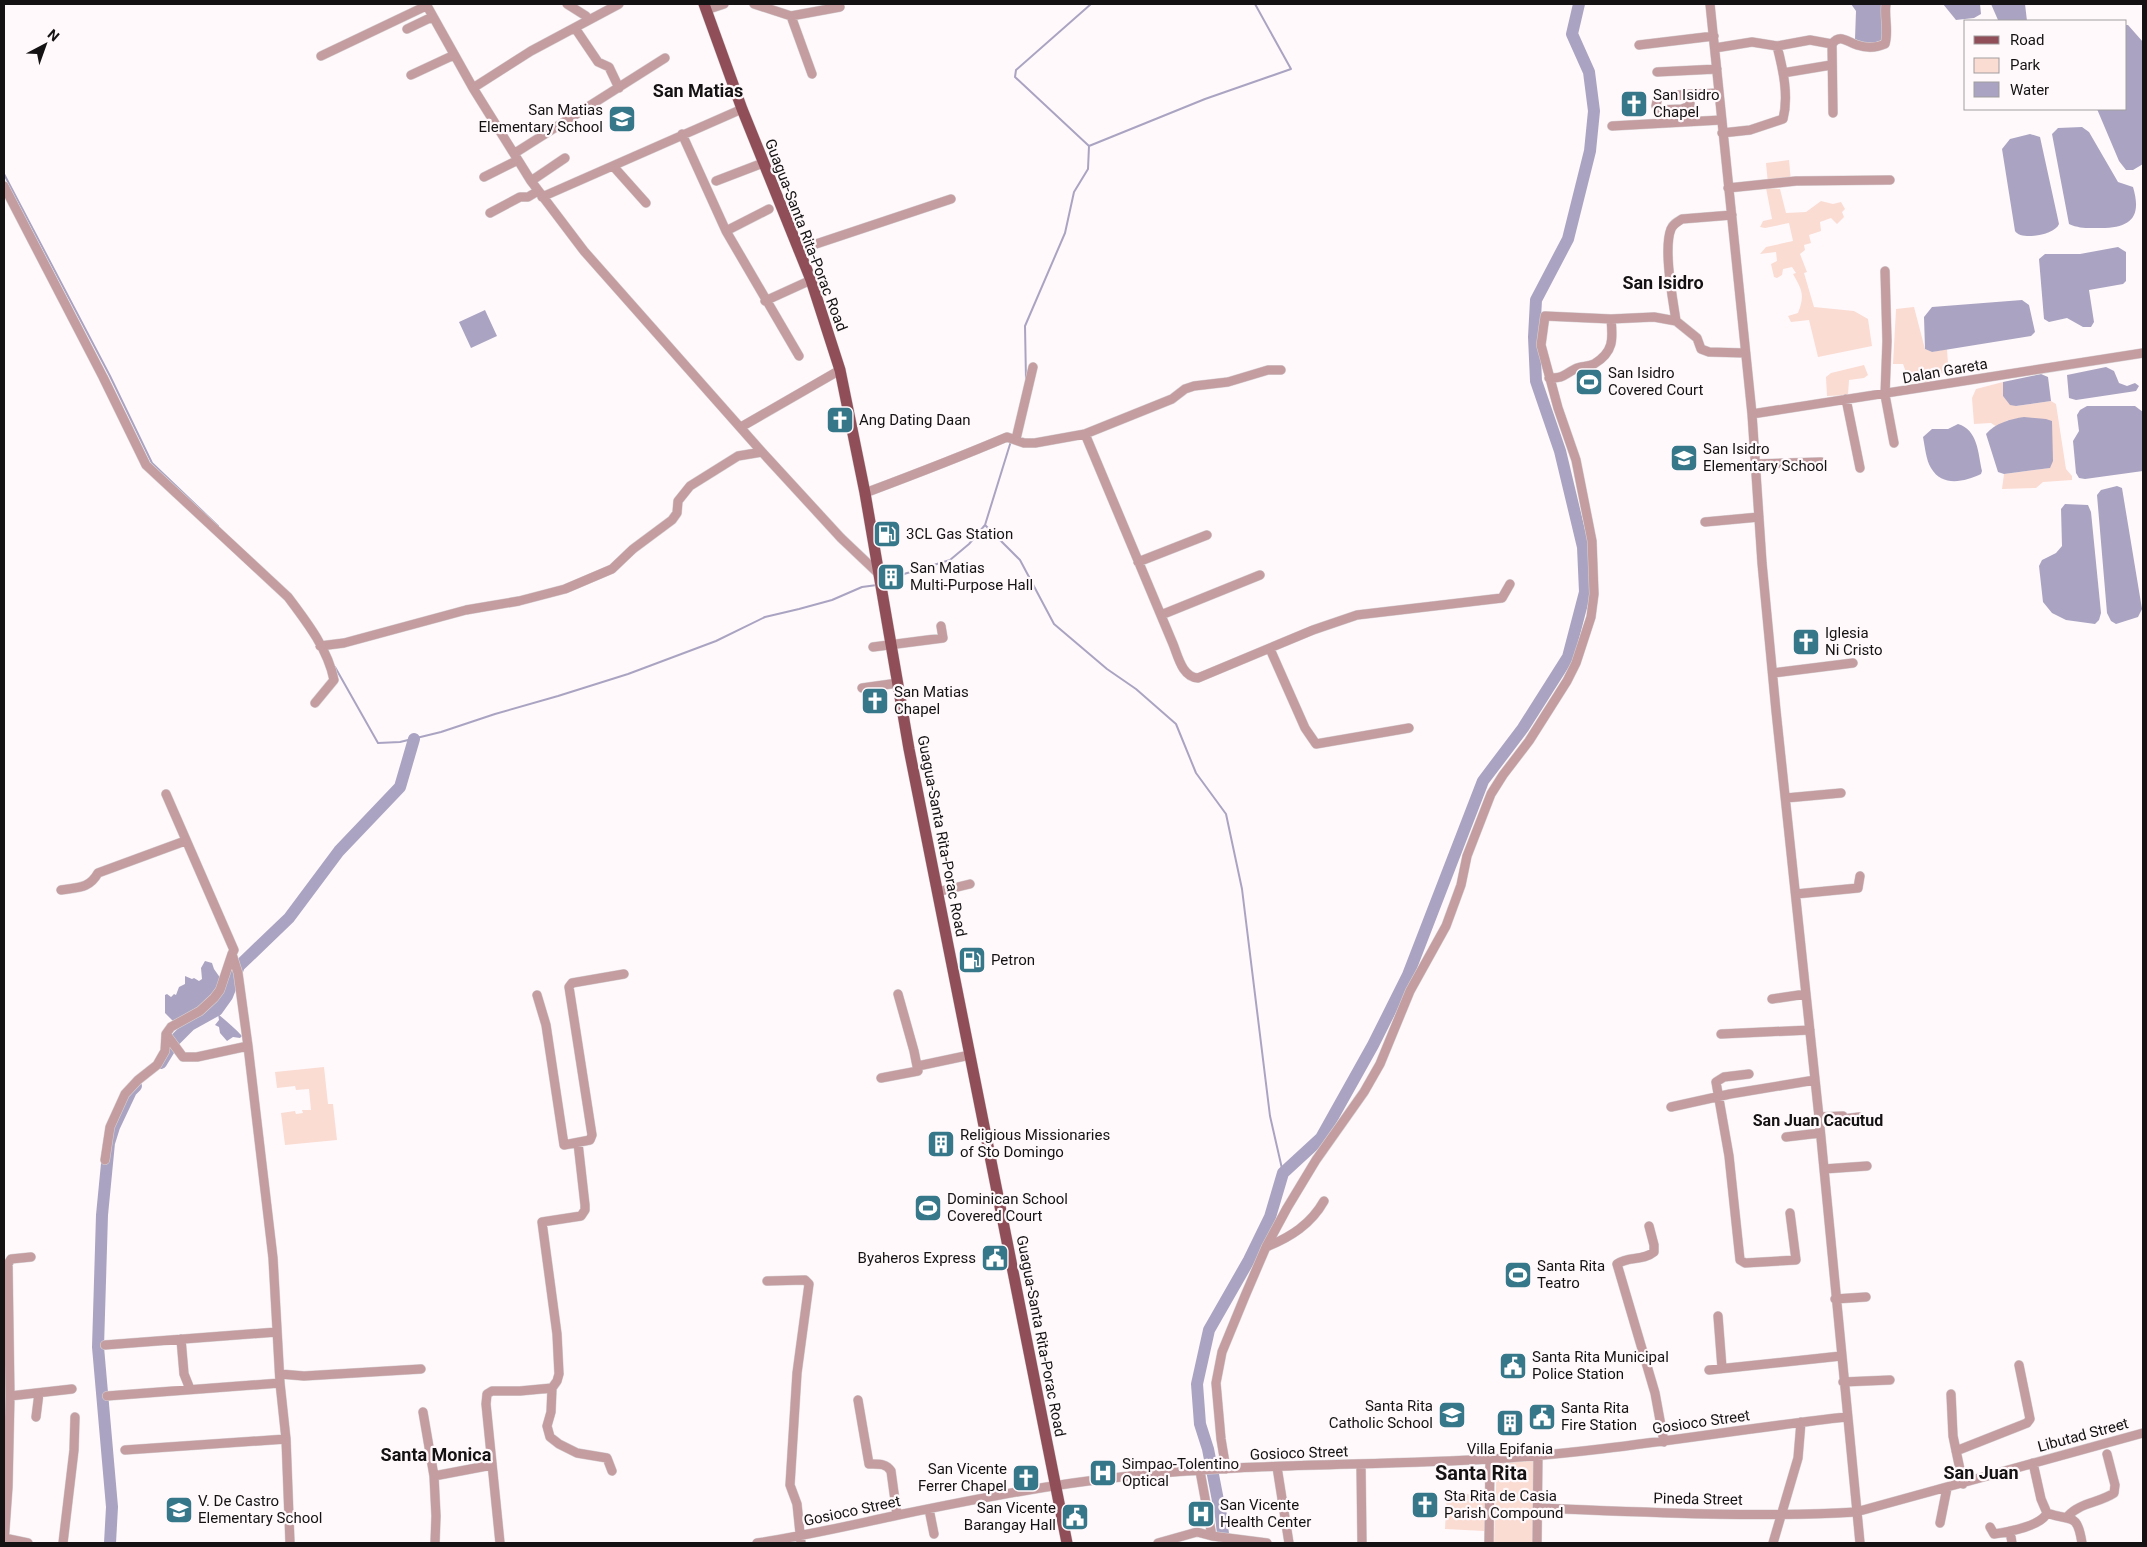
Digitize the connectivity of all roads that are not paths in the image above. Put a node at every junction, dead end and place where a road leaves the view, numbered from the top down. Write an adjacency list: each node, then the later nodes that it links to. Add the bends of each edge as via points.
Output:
1 (567, 4): 13 (street)
2 (583, 4): 13 (street)
3 (619, 4): 13 (street)
4 (724, 4): 9 (street)
5 (754, 4): 11 (street)
6 (1710, 4): 16 (street)
7 (1886, 4): 17 (street, via 1885,44 1870,47 1841,38)
8 (426, 5): 12 (street); 22 (street)
9 (705, 7): 34 (main road, Guagua-Santa Rita-Porac Road)
10 (840, 7): 11 (street)
11 (791, 16): 28 (street)
12 (432, 17): 15 (street); 21 (street)
13 (587, 18): 14 (street)
14 (575, 28): 30 (street); 31 (street, via 598,62 609,67)
15 (407, 29)
16 (1714, 36): 18 (street); 20 (street)
17 (1832, 44): 19 (street, via 1810,40); 24 (street)
18 (1639, 45)
19 (1777, 46): 20 (street, via 1752,42); 27 (street)
20 (1715, 48): 25 (street)
21 (454, 55): 29 (street); 30 (street)
22 (321, 56)
23 (665, 58): 31 (street)
24 (1831, 65): 27 (street); 35 (street)
25 (1717, 69): 26 (street); 32 (street)
26 (1657, 72)
27 (1783, 73): 38 (street, via 1786,108 1783,119 1758,128)
28 (812, 74)
29 (411, 75)
30 (473, 88): 40 (street)
31 (619, 88): 40 (street)
32 (1718, 93): 33 (street); 36 (street)
33 (1690, 94)
34 (742, 109): 39 (street); 42 (main road, Guagua-Santa Rita-Porac Road)
35 (1833, 113)
36 (1721, 120): 37 (street); 38 (street)
37 (1612, 126)
38 (1722, 133): 49 (street)
39 (682, 134): 43 (street); 56 (street)
40 (516, 157): 44 (street); 46 (street)
41 (565, 158): 46 (street)
42 (763, 162): 47 (street); 57 (main road, Guagua-Santa Rita-Porac Road)
43 (613, 166): 50 (street); 52 (street)
44 (484, 177)
45 (1890, 180): 49 (street, via 1796,181)
46 (531, 181): 50 (street)
47 (716, 181)
48 (4, 186): 92 (street, via 146,465 288,597)
49 (1728, 188): 55 (street)
50 (540, 194): 54 (street, via 520,197); 73 (street, via 616,288)
51 (951, 199): 57 (street)
52 (646, 203)
53 (769, 209): 56 (street)
54 (490, 212)
55 (1732, 215): 62 (street, via 1682,219 1671,228 1669,282); 63 (street)
56 (726, 231): 60 (street)
57 (798, 250): 59 (main road, Guagua-Santa Rita-Porac Road)
58 (1885, 272): 70 (street)
59 (811, 280): 60 (street); 67 (main road, Guagua-Santa Rita-Porac Road)
60 (765, 301): 65 (street)
61 (1611, 319): 62 (street, via 1664,317); 69 (street, via 1613,340 1605,355 1594,364 1576,369 1564,377); 69 (street, via 1545,316 1541,345)
62 (1676, 321): 63 (street, via 1697,338 1704,351)
63 (1746, 353): 72 (street)
64 (2143, 353): 70 (street, Dalan Gareta)
65 (799, 356)
66 (1033, 367): 75 (street)
67 (840, 370): 73 (street); 81 (main road, Guagua-Santa Rita-Porac Road)
68 (1282, 370): 74 (street, via 1268,370 1228,382 1194,386 1172,399)
69 (1549, 378): 138 (street, via 1576,460 1592,540 1594,594 1585,638 1567,681 1530,741 1491,794 1467,856 1446,926 1410,991 1380,1064 1360,1100 1316,1160)
70 (1885, 395): 71 (street, Dalan Gareta); 76 (street)
71 (1846, 399): 72 (street, Dalan Gareta); 80 (street)
72 (1752, 414): 79 (street)
73 (741, 427): 77 (street)
74 (1085, 434): 75 (street, via 1035,443); 85 (street)
75 (1016, 439): 81 (street, via 1007,437)
76 (1894, 443)
77 (762, 452): 87 (street); 92 (street, via 738,456 690,486 678,501 677,513 672,520 612,569 595,578 541,595)
78 (1821, 462): 79 (street)
79 (1756, 464): 82 (street)
80 (1860, 468)
81 (865, 493): 87 (main road, Guagua-Santa Rita-Porac Road)
82 (1759, 517): 83 (street); 96 (street)
83 (1705, 522)
84 (1207, 535): 85 (street)
85 (1138, 562): 89 (street)
86 (1260, 575): 89 (street)
87 (881, 580): 91 (main road, Guagua-Santa Rita-Porac Road)
88 (1510, 584): 94 (street, via 1502,598 1356,615)
89 (1161, 614): 94 (street, via 1187,674 1193,678)
90 (941, 626): 91 (street, via 943,638)
91 (892, 645): 93 (street); 97 (main road, Guagua-Santa Rita-Porac Road)
92 (320, 646): 99 (street, via 332,667 334,680)
93 (873, 647)
94 (1270, 649): 100 (street, via 1305,728 1316,744)
95 (1853, 663): 96 (street)
96 (1772, 673): 103 (street)
97 (898, 683): 98 (street); 108 (main road, Guagua-Santa Rita-Porac Road)
98 (862, 688)
99 (315, 702)
100 (1409, 728)
101 (1841, 793): 103 (street)
102 (166, 794): 104 (street)
103 (1786, 798): 109 (street)
104 (185, 841): 107 (street, via 98,872 93,882 87,885); 110 (street, via 234,950)
105 (1860, 876): 109 (street, via 1858,888)
106 (970, 884): 108 (street)
107 (61, 890)
108 (937, 892): 120 (main road, Guagua-Santa Rita-Porac Road)
109 (1796, 894): 113 (street)
110 (233, 957): 117 (street, via 214,998 200,1011 171,1027); 119 (street)
111 (624, 974): 131 (street, via 572,983 569,987 592,1135 590,1140)
112 (898, 994): 121 (street)
113 (1806, 994): 115 (street); 116 (street)
114 (537, 995): 131 (street, via 546,1025 564,1145)
115 (1772, 999)
116 (1810, 1030): 118 (street); 124 (street)
117 (166, 1034): 119 (street, via 182,1057); 132 (street, via 165,1051 158,1065 138,1080 120,1102 110,1127)
118 (1721, 1034)
119 (248, 1046): 144 (street, via 273,1258)
120 (970, 1055): 121 (street); 185 (main road, Guagua-Santa Rita-Porac Road)
121 (918, 1066): 123 (street, via 918,1071)
122 (1749, 1074): 125 (street, via 1719,1079 1716,1082)
123 (881, 1078)
124 (1815, 1080): 125 (street); 127 (street)
125 (1718, 1096): 126 (street); 136 (street, via 1729,1156 1740,1260 1745,1263 1796,1260)
126 (1671, 1107)
127 (1819, 1117): 128 (street); 129 (street)
128 (1859, 1117)
129 (1820, 1133): 130 (street); 134 (street)
130 (1786, 1137)
131 (578, 1143): 155 (street, via 585,1210 581,1216 542,1222 558,1364 558,1381)
132 (105, 1160)
133 (1867, 1166): 134 (street)
134 (1824, 1169): 142 (street)
135 (1324, 1201): 138 (street, via 1315,1217)
136 (1790, 1214)
137 (1648, 1226): 170 (street, via 1654,1252 1616,1264 1655,1393)
138 (1266, 1247): 180 (street, via 1222,1352 1216,1383)
139 (31, 1258): 160 (street, via 11,1259 8,1264)
140 (767, 1281): 200 (street, via 805,1280 809,1284 798,1373 790,1485 797,1504)
141 (1866, 1297): 142 (street)
142 (1835, 1299): 147 (street)
143 (1718, 1316): 149 (street)
144 (277, 1332): 145 (street); 152 (street)
145 (182, 1339): 146 (street); 157 (street, via 184,1374)
146 (105, 1345)
147 (1841, 1356): 149 (street); 154 (street)
148 (2019, 1365): 172 (street, via 2030,1419)
149 (1722, 1368): 151 (street)
150 (421, 1369): 152 (street)
151 (1709, 1370)
152 (280, 1379): 157 (street); 169 (street)
153 (1890, 1380): 154 (street)
154 (1843, 1382): 166 (street)
155 (552, 1388): 177 (street, via 492,1391 487,1394); 181 (street, via 547,1426 550,1437 577,1453 607,1458)
156 (72, 1389): 158 (street)
157 (190, 1389): 161 (street)
158 (39, 1393): 160 (street); 164 (street)
159 (1951, 1394): 172 (street)
160 (10, 1396): 199 (street)
161 (107, 1396)
162 (858, 1400): 192 (street, via 869,1464 884,1464 891,1471)
163 (422, 1412): 183 (street)
164 (36, 1417)
165 (75, 1417): 202 (street)
166 (1846, 1418): 167 (street, Gosioco Street); 189 (street)
167 (1801, 1422): 170 (street, Gosioco Street); 191 (street, via 1798,1458)
168 (2143, 1433): 176 (street, Libutad Street)
169 (286, 1439): 171 (street); 203 (street)
170 (1664, 1442): 173 (street, Gosioco Street)
171 (125, 1450)
172 (1956, 1451): 184 (street)
173 (1538, 1454): 175 (street, Gosioco Street); 187 (street)
174 (2107, 1454): 193 (street, via 2116,1485 2114,1493 2076,1509)
175 (1490, 1459): 178 (street, Gosioco Street); 212 (street)
176 (2033, 1462): 184 (street, Libutad Street); 190 (street)
177 (492, 1466): 183 (street); 205 (street)
178 (1361, 1466): 179 (street, Gosioco Street); 211 (street)
179 (1277, 1467): 180 (street, Gosioco Street); 210 (street)
180 (1224, 1469): 182 (street, Gosioco Street)
181 (612, 1471)
182 (1202, 1471): 185 (street, Gosioco Street, via 1122,1476); 198 (street)
183 (434, 1476): 204 (street)
184 (1963, 1484): 186 (street, Libutad Street)
185 (1055, 1485): 188 (street, Gosioco Street); 207 (main road, Guagua-Santa Rita-Porac Road)
186 (1947, 1488): 189 (street, Libutad Street); 194 (street)
187 (1539, 1508): 191 (street, Pineda Street); 213 (street)
188 (929, 1509): 192 (street, Gosioco Street); 197 (street)
189 (1856, 1512): 191 (street, Pineda Street); 215 (street)
190 (2047, 1513): 193 (street); 196 (street, via 2040,1521)
191 (1782, 1514): 214 (street)
192 (897, 1515): 200 (street, Gosioco Street)
193 (2068, 1516): 217 (street, via 2079,1526)
194 (1940, 1523)
195 (1990, 1527): 196 (street, via 1994,1534)
196 (2010, 1531): 216 (street)
197 (934, 1534)
198 (1214, 1536): 208 (street, via 1197,1532); 209 (street)
199 (4, 1540): 201 (street)
200 (801, 1540): 206 (street, Gosioco Street)
201 (28, 1543)
202 (63, 1543)
203 (290, 1543)
204 (435, 1543)
205 (500, 1543)
206 (762, 1543)
207 (1067, 1543)
208 (1158, 1543)
209 (1267, 1543)
210 (1289, 1543)
211 (1362, 1543)
212 (1489, 1543)
213 (1537, 1543)
214 (1774, 1543)
215 (1860, 1543)
216 (2012, 1543)
217 (2082, 1543)

